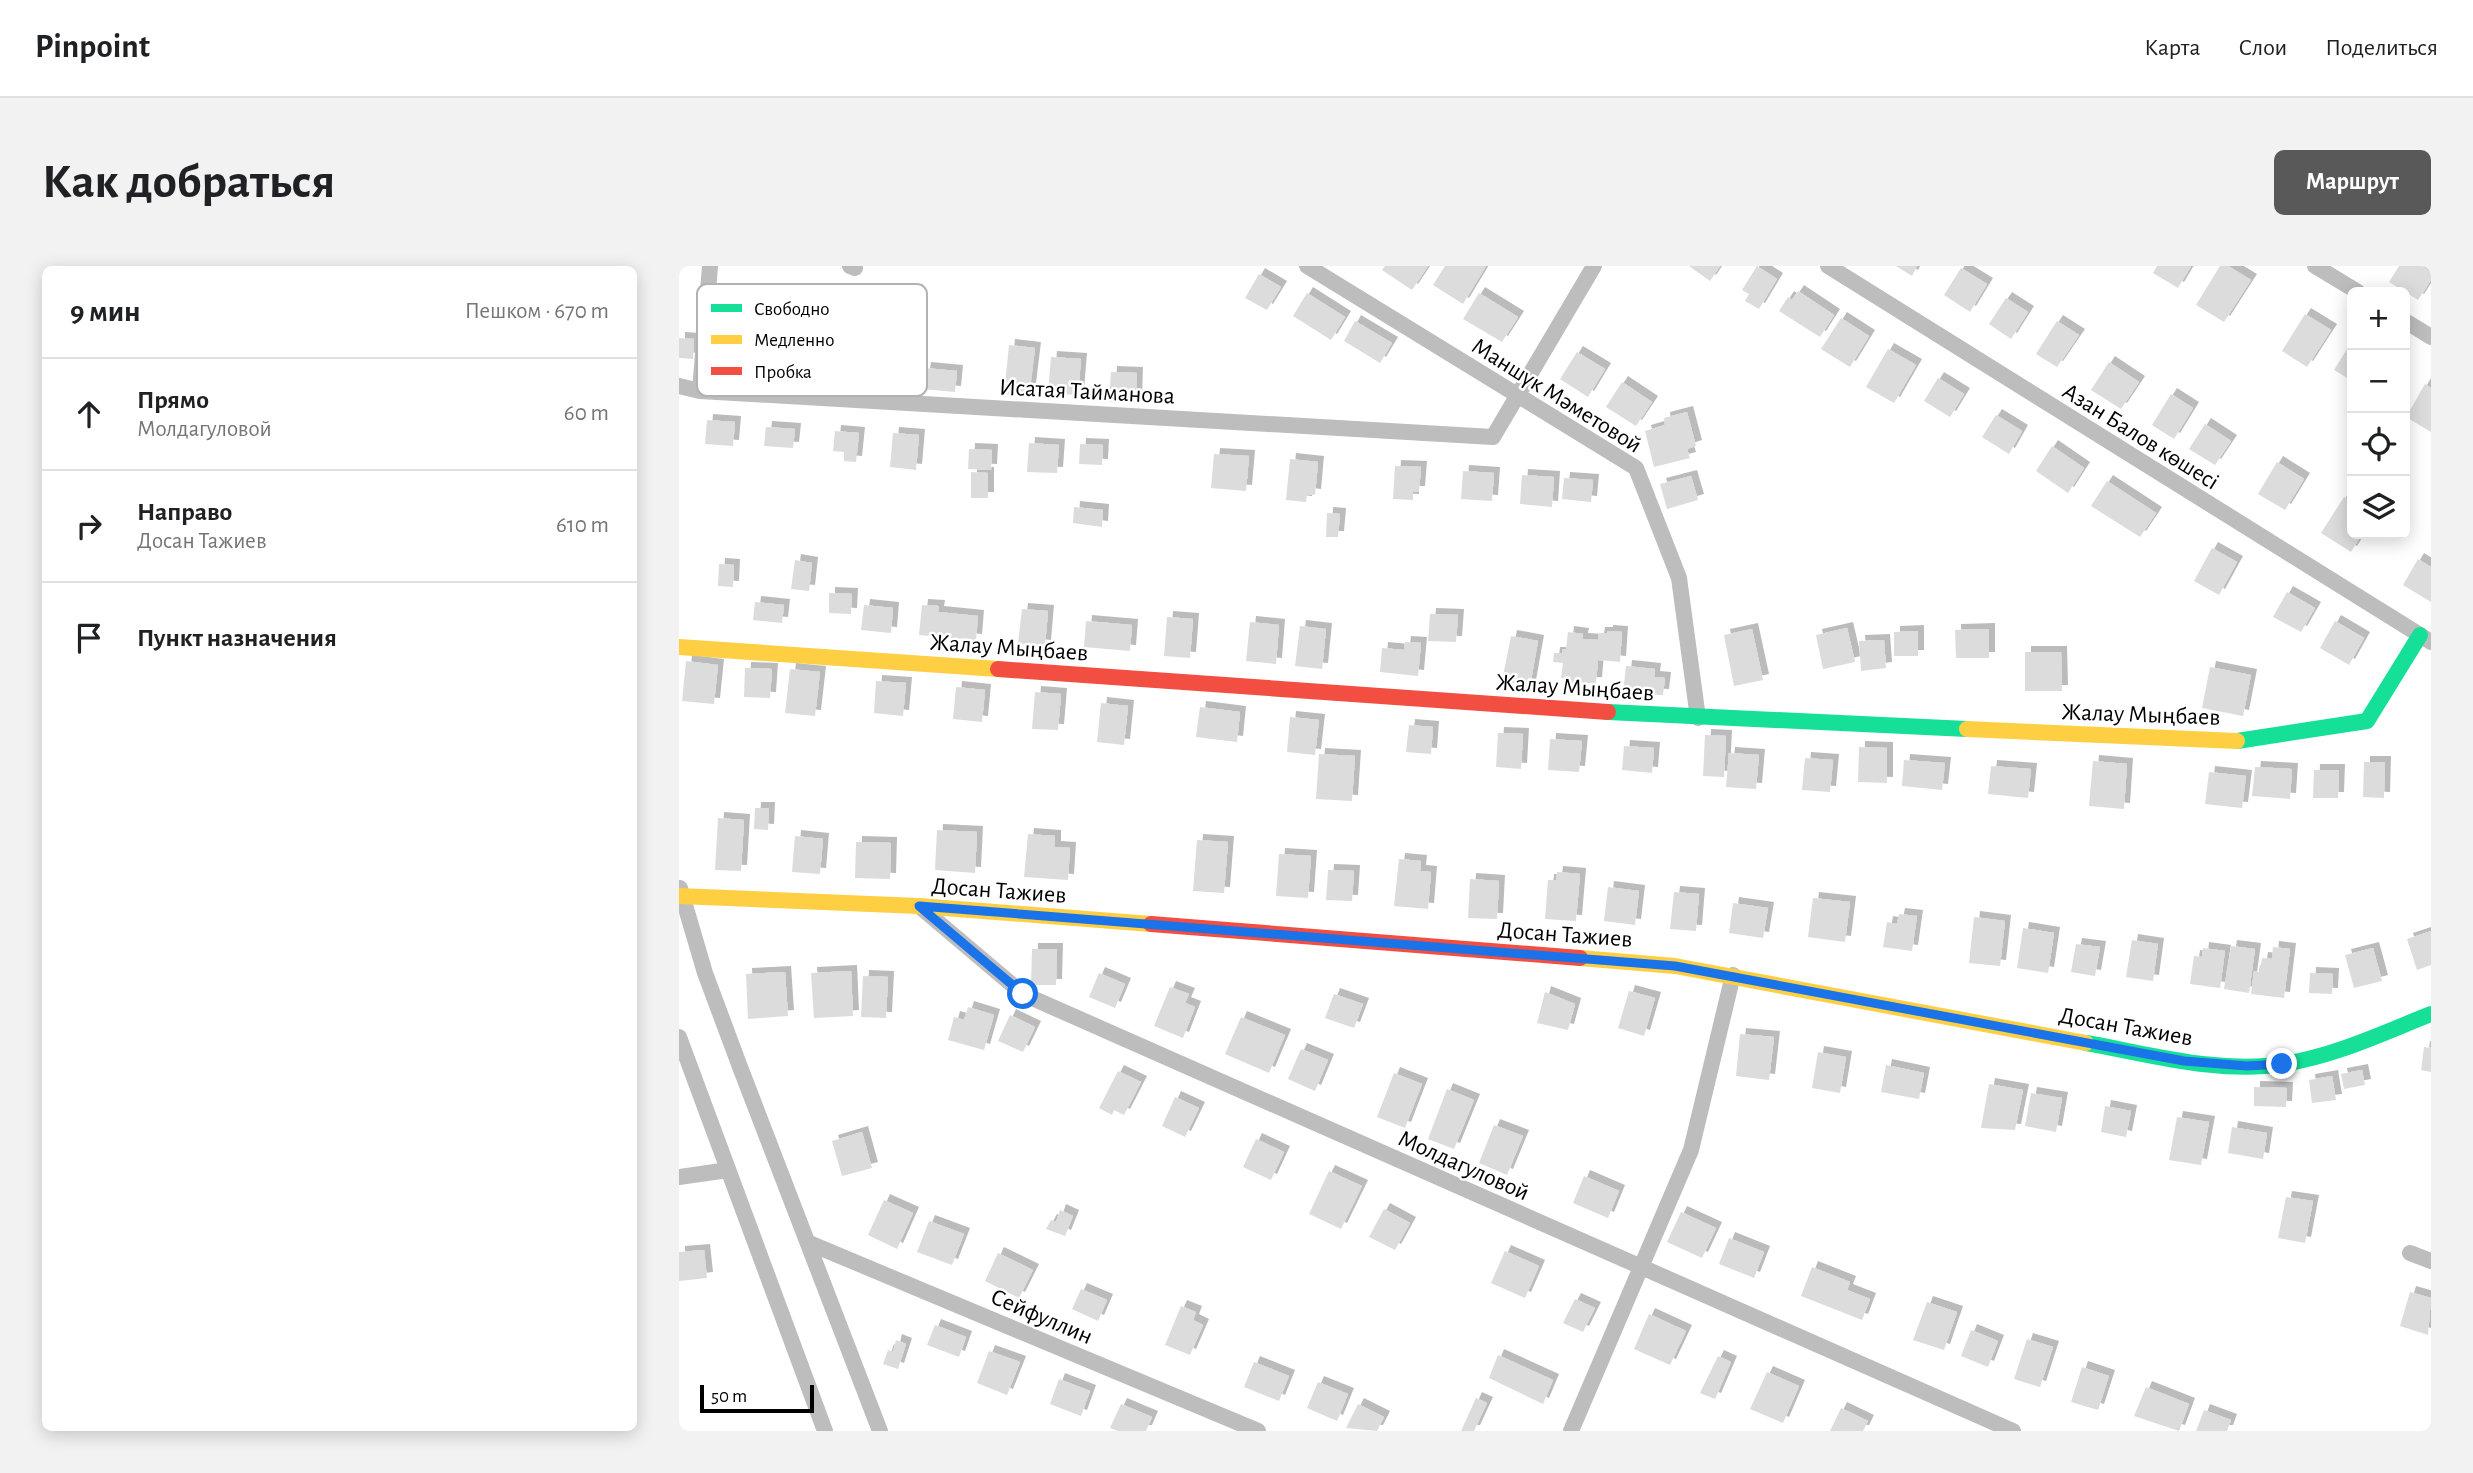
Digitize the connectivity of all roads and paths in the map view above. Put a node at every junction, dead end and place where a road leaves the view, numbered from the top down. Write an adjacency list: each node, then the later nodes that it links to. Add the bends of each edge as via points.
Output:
1 (710, 266): 6 (street)
2 (1307, 266): 12 (street, Маншүк Мәметовой)
3 (1594, 266): 12 (street)
4 (1828, 266): 14 (street, Азан Балов көшесі)
5 (2315, 266): 7 (street)
6 (709, 284)
7 (2350, 287)
8 (2410, 324): 9 (street)
9 (2431, 337)
10 (679, 386): 11 (street, Исатая Тайманова)
11 (697, 390)
12 (1517, 395): 13 (street, Исатая Тайманова, via 1493,437); 16 (street, Маншүк Мәметовой, via 1636,468 1679,578)
13 (786, 396)
14 (2426, 639): 16 (street, Жалау Мыңбаев, via 2367,721 2237,741)
15 (679, 647): 16 (street, Жалау Мыңбаев)
16 (1697, 719)
17 (680, 893): 18 (street, Досан Тажиев); 24 (street, via 714,996)
18 (919, 906): 19 (street, Досан Тажиев, via 1675,966); 27 (street, Молдагуловой, via 1023,994)
19 (1733, 975): 20 (street, Досан Тажиев, via 2184,1061 2247,1066 2282,1064 2331,1052); 27 (street, via 1691,1150)
20 (2431, 1014)
21 (679, 1037): 22 (street)
22 (728, 1170): 23 (street); 28 (street)
23 (679, 1177)
24 (809, 1243): 29 (street); 30 (street, Сейфуллин)
25 (2410, 1253): 26 (street)
26 (2431, 1261)
27 (1640, 1269): 31 (street); 32 (street, Молдагуловой)
28 (825, 1431)
29 (880, 1431)
30 (1258, 1431)
31 (1571, 1431)
32 (2013, 1431)

